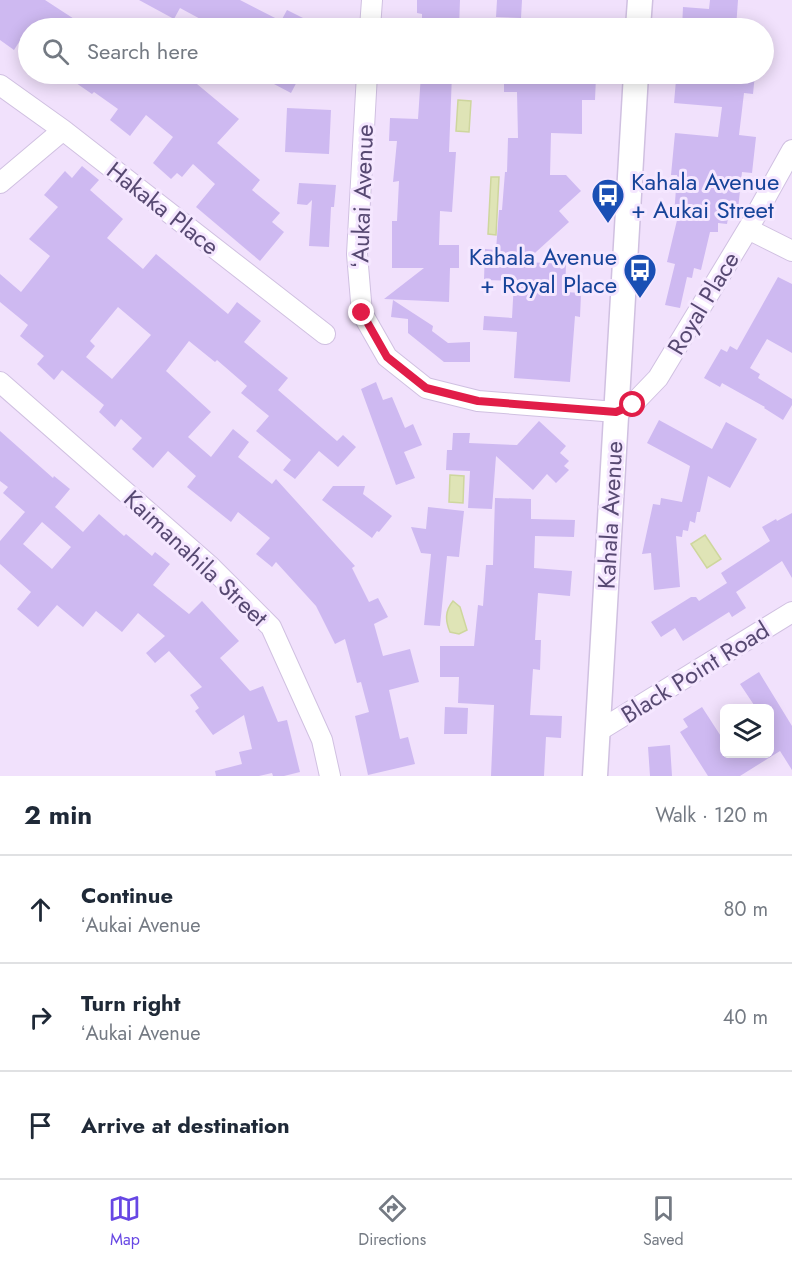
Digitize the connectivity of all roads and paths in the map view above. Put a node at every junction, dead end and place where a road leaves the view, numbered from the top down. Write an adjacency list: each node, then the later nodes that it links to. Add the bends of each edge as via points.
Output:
1 (640, 0): 4 (street)
2 (370, 1): 3 (street)
3 (370, 18)
4 (639, 18)
5 (367, 84): 15 (street, ʻAukai Avenue, via 357,254 362,313 387,357 426,388 478,401)
6 (635, 84): 15 (street, Kahala Avenue)
7 (0, 85): 8 (street, Hakaka Place)
8 (63, 130): 10 (street); 13 (street, Hakaka Place)
9 (792, 152): 11 (street, Royal Place)
10 (0, 183)
11 (748, 230): 12 (street); 15 (street, Royal Place, via 658,378 633,405)
12 (792, 251)
13 (325, 334)
14 (0, 382): 18 (street, Kaimanahila Street, via 210,566 271,627 322,740)
15 (616, 412): 17 (street, Kahala Avenue)
16 (792, 612): 17 (street, Black Point Road)
17 (597, 732): 19 (street, Kahala Avenue)
18 (330, 776)
19 (595, 776)

